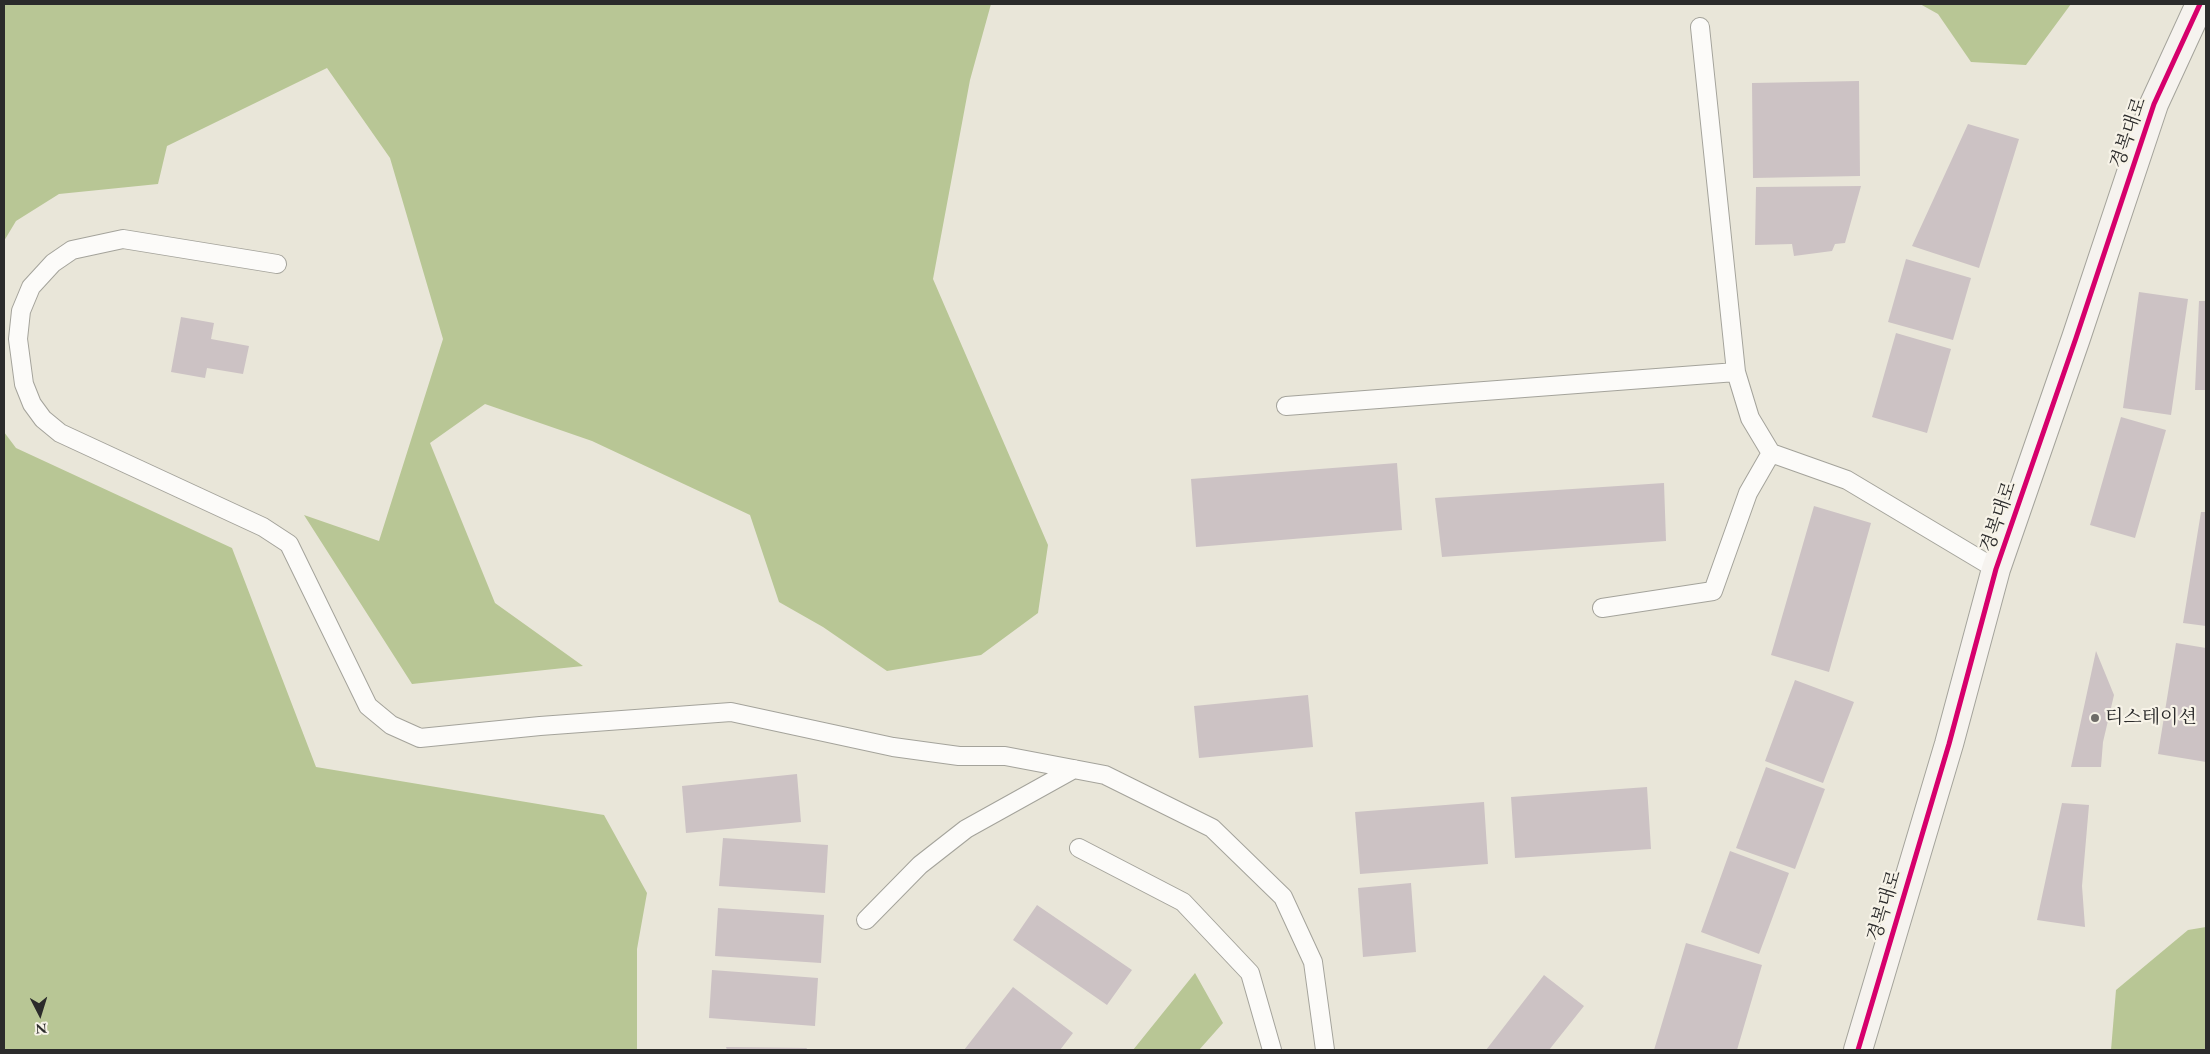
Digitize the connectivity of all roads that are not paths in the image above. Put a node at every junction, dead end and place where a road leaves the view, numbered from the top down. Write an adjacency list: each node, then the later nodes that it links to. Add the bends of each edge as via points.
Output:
1 (2200, 4): 7 (street, 경복대로, via 2154,104)
2 (1700, 26): 4 (lane)
3 (277, 264): 9 (lane, via 123,239 72,250 53,263 32,287 22,311 18,339 24,384 32,404 60,433 263,527 289,544 368,706 392,725 420,738 731,712 893,747 959,756 1005,756)
4 (1736, 372): 5 (lane); 6 (lane, via 1750,418)
5 (1286, 406)
6 (1771, 453): 7 (lane, via 1847,480); 8 (lane, via 1748,493 1713,591)
7 (1996, 569): 14 (street, 경복대로, via 1949,744)
8 (1602, 608)
9 (1074, 769): 11 (lane, via 966,829 920,864); 13 (lane, via 1105,775 1212,828 1283,897 1313,962)
10 (1079, 848): 12 (lane, via 1183,902 1250,973)
11 (866, 920)
12 (1272, 1050)
13 (1325, 1050)
14 (1858, 1050)

